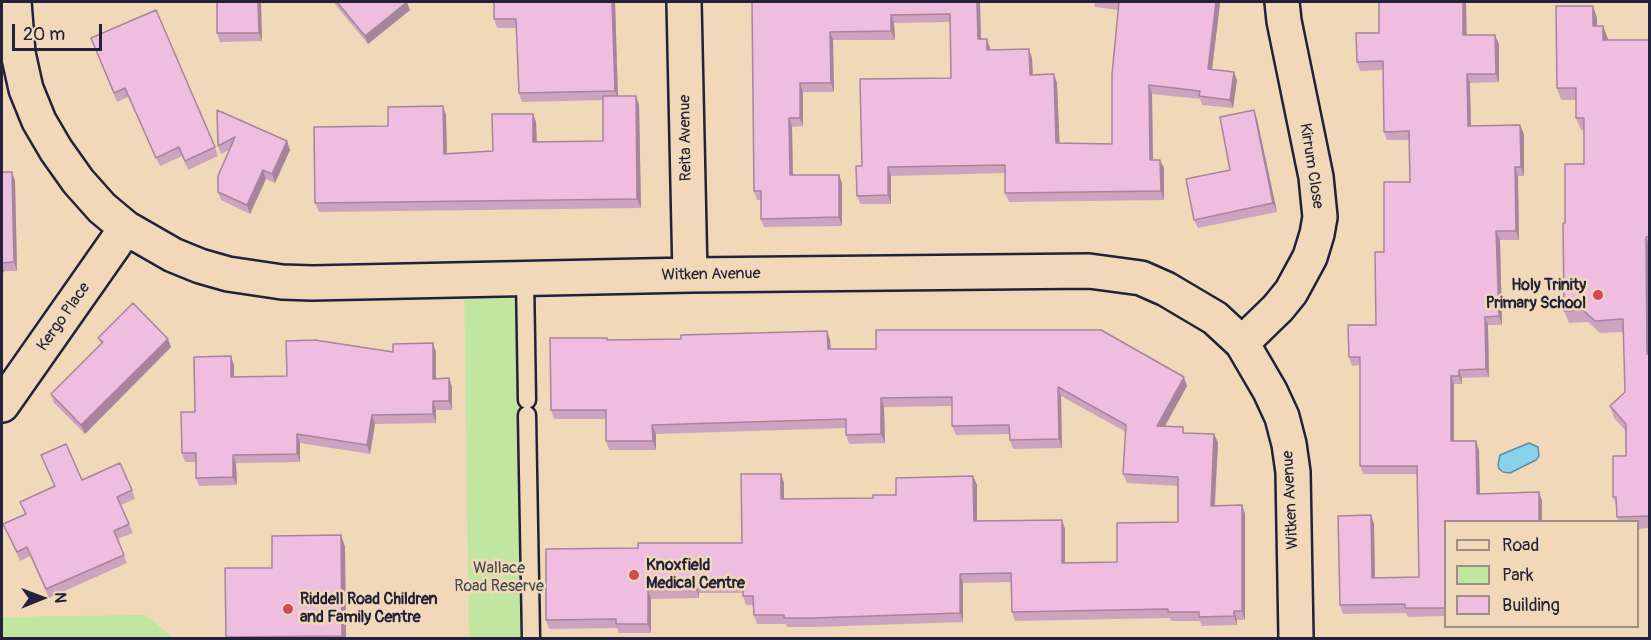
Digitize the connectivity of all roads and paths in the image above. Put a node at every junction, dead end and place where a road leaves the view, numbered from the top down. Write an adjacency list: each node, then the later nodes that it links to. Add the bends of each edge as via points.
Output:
1 (14, 2): 4 (street, Witken Avenue, via 18,53 39,121 78,181)
2 (684, 2): 5 (street, Reita Avenue)
3 (1282, 2): 7 (street, Kirrum Close, via 1316,177 1320,217 1310,257 1291,292)
4 (126, 228): 6 (street, Witken Avenue, via 173,255 251,279 312,282); 8 (street, Kergo Place)
5 (690, 275): 6 (street, Witken Avenue); 7 (street, Witken Avenue, via 1089,271 1115,274 1141,278 1176,294 1215,318)
6 (525, 278): 9 (lane)
7 (1242, 343): 10 (street, Witken Avenue, via 1270,391 1289,444)
8 (2, 405)
9 (531, 639)
10 (1296, 639)

